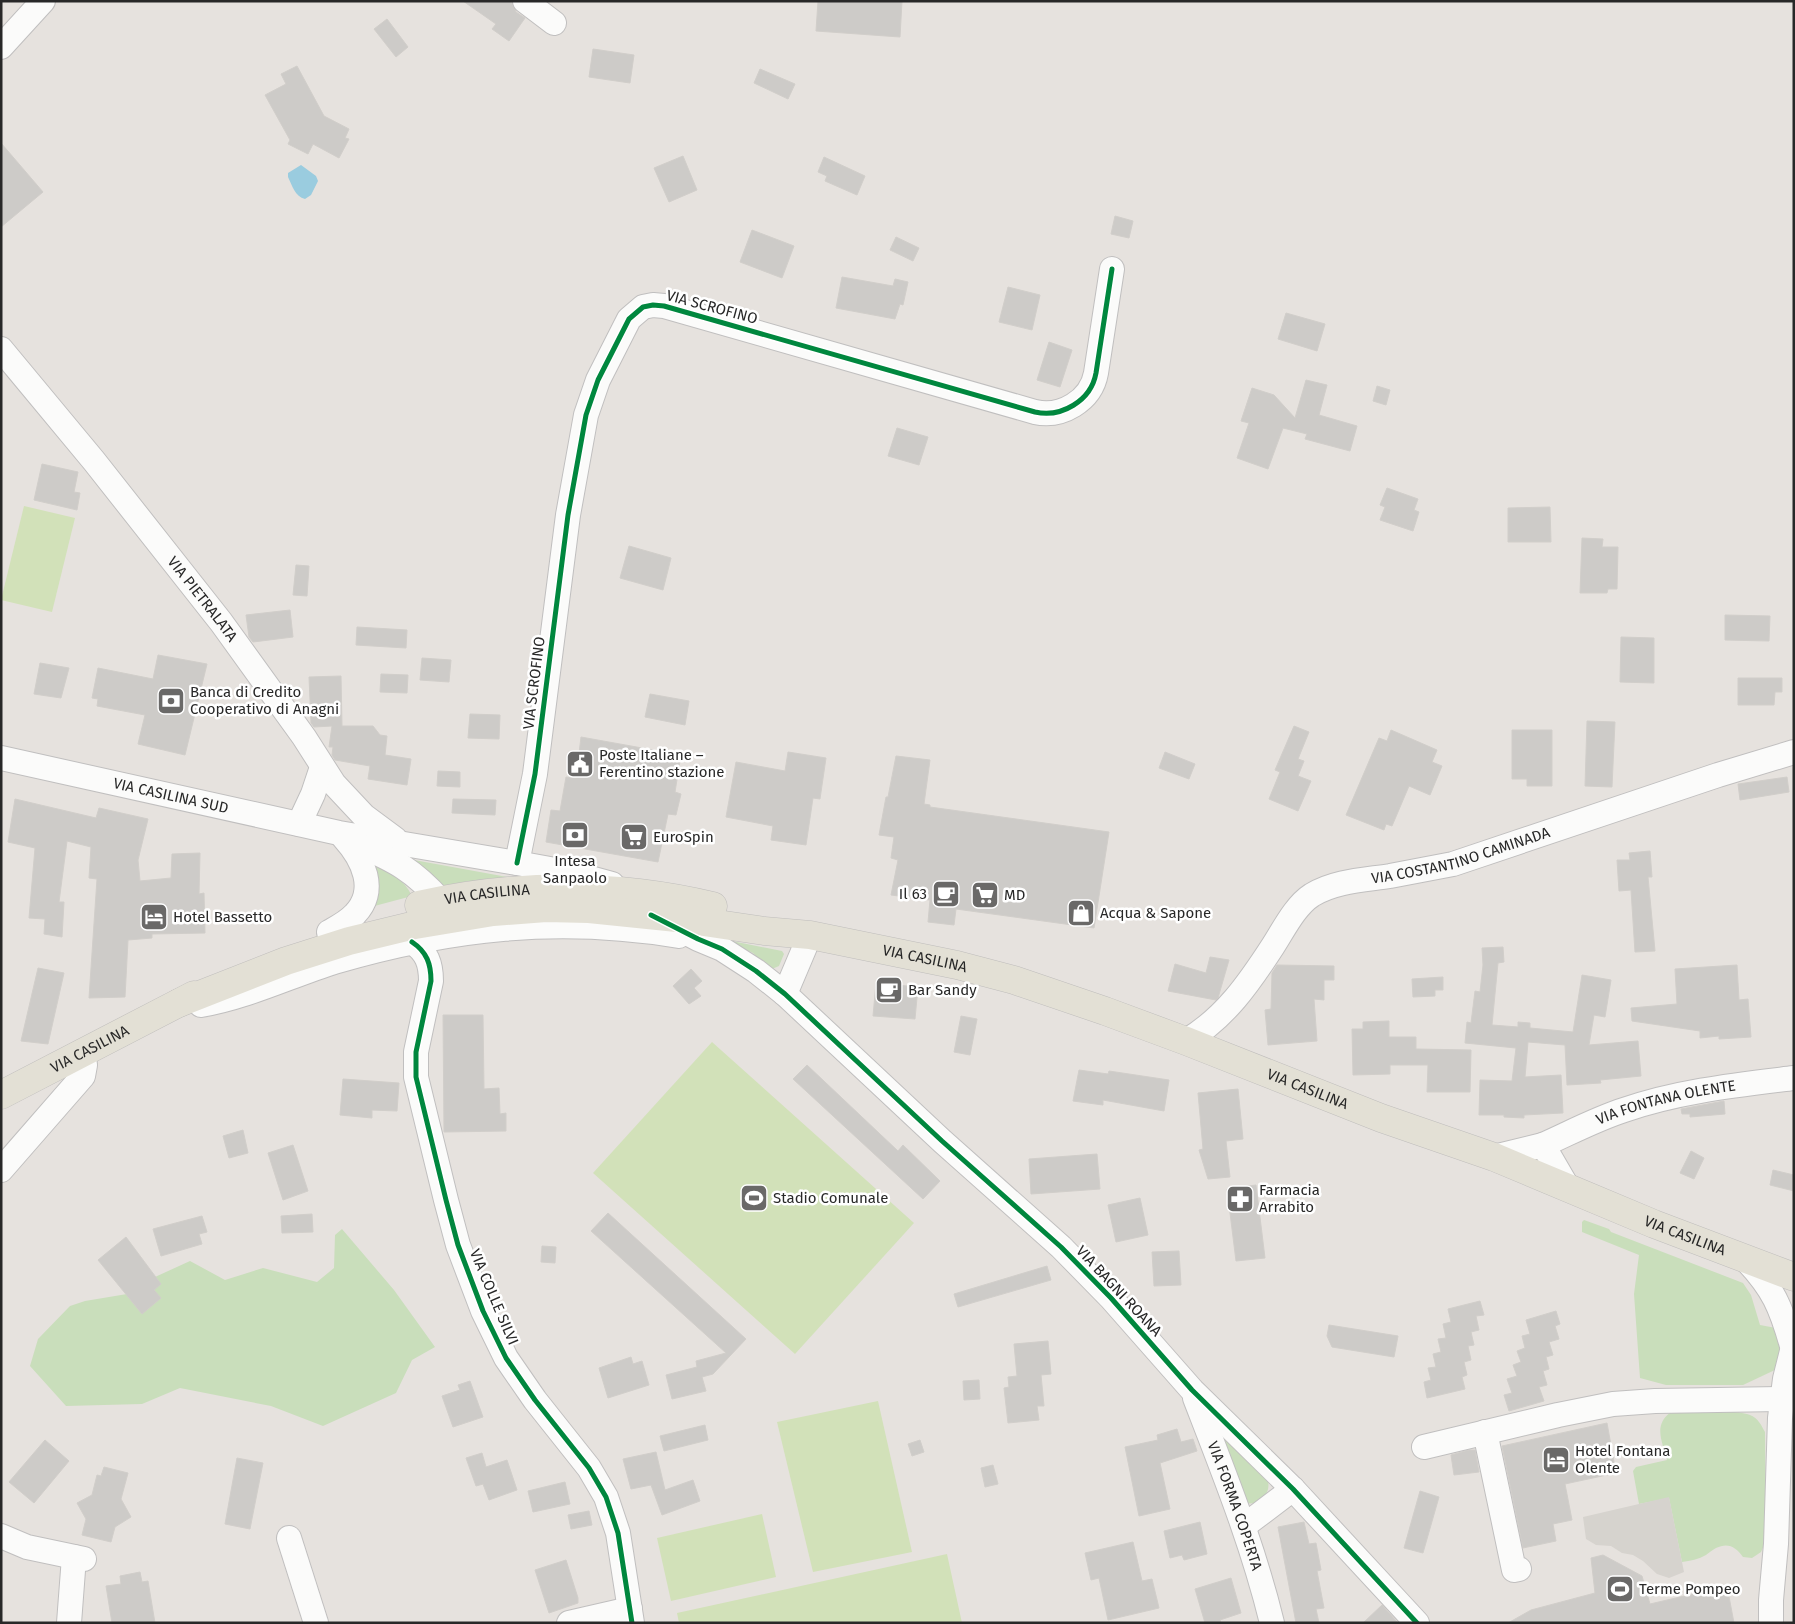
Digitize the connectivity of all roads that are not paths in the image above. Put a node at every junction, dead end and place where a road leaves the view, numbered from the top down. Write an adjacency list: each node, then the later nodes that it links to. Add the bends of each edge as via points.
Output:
1 (43, 1): 4 (street)
2 (525, 1): 3 (street)
3 (554, 23)
4 (1, 47)
5 (1112, 269): 14 (street, VIA SCROFINO, via 1092,386 1074,405 1048,413 1034,412 664,306 648,306 632,315 598,380 581,436 535,774)
6 (1, 349): 9 (street, VIA PIETRALATA, via 221,622)
7 (1794, 752): 26 (street, VIA COSTANTINO CAMINADA, via 1454,864 1340,884 1318,892 1301,905 1230,1006)
8 (1, 758): 11 (street, VIA CASILINA SUD)
9 (322, 767): 10 (street, VIA PIETRALATA); 11 (street)
10 (348, 801): 12 (street); 13 (street, VIA PIETRALATA, via 380,829)
11 (299, 824): 12 (street, VIA CASILINA SUD)
12 (342, 836): 13 (street, VIA CASILINA SUD); 15 (street, via 405,867); 18 (street, via 363,866 366,891 354,915)
13 (405, 844): 14 (street, VIA CASILINA SUD)
14 (517, 863): 16 (street, VIA CASILINA SUD, via 597,879)
15 (440, 900): 16 (main road, VIA CASILINA, via 544,889); 17 (street); 18 (main road, VIA CASILINA)
16 (644, 904): 17 (main road, VIA CASILINA); 20 (main road, VIA CASILINA, via 759,931); 21 (street, VIA CASILINA SUD)
17 (546, 908): 25 (main road, VIA CASILINA, via 473,914 360,938 294,959)
18 (329, 932): 25 (main road, VIA CASILINA, via 259,961)
19 (468, 932): 21 (street, via 583,925); 22 (street); 23 (street, via 448,946)
20 (810, 935): 24 (street); 26 (main road, VIA CASILINA, via 934,959 1014,980)
21 (698, 939): 24 (street, VIA BAGNI ROANA, via 742,960)
22 (412, 942): 23 (street, via 427,957 431,967); 25 (street, via 332,963 214,1002)
23 (430, 982): 46 (street, VIA COLLE SILVI, via 417,1043 416,1069 458,1245 477,1298 501,1350 535,1400 589,1468 606,1497 618,1533)
24 (785, 994): 37 (street, VIA BAGNI ROANA, via 1078,1264)
25 (174, 1005): 27 (main road, VIA CASILINA)
26 (1186, 1041): 31 (main road, VIA CASILINA, via 1374,1115)
27 (83, 1053): 29 (main road, VIA CASILINA); 32 (street, via 83,1076)
28 (1794, 1078): 30 (street, VIA FONTANA OLENTE, via 1651,1102 1604,1117)
29 (1, 1095)
30 (1543, 1145): 31 (street, VIA FONTANA OLENTE); 33 (street)
31 (1494, 1157): 33 (main road, VIA CASILINA)
32 (1, 1170)
33 (1568, 1188): 34 (main road, VIA CASILINA)
34 (1745, 1259): 35 (main road, VIA CASILINA); 36 (street, via 1775,1297)
35 (1794, 1277)
36 (1792, 1351): 38 (street)
37 (1192, 1390): 41 (street, VIA BAGNI ROANA); 42 (street, VIA FORMA COPERTA)
38 (1782, 1399): 39 (street, via 1613,1404); 52 (street)
39 (1485, 1432): 40 (street); 45 (street, via 1514,1570)
40 (1424, 1447)
41 (1293, 1489): 42 (street); 51 (street, VIA BAGNI ROANA)
42 (1244, 1526): 50 (street, VIA FORMA COPERTA)
43 (1, 1536): 47 (street, via 27,1547 79,1558)
44 (290, 1538): 48 (street)
45 (1519, 1569)
46 (631, 1616): 49 (street)
47 (69, 1623)
48 (316, 1623)
49 (569, 1623)
50 (1272, 1623)
51 (1416, 1623)
52 (1771, 1623)

